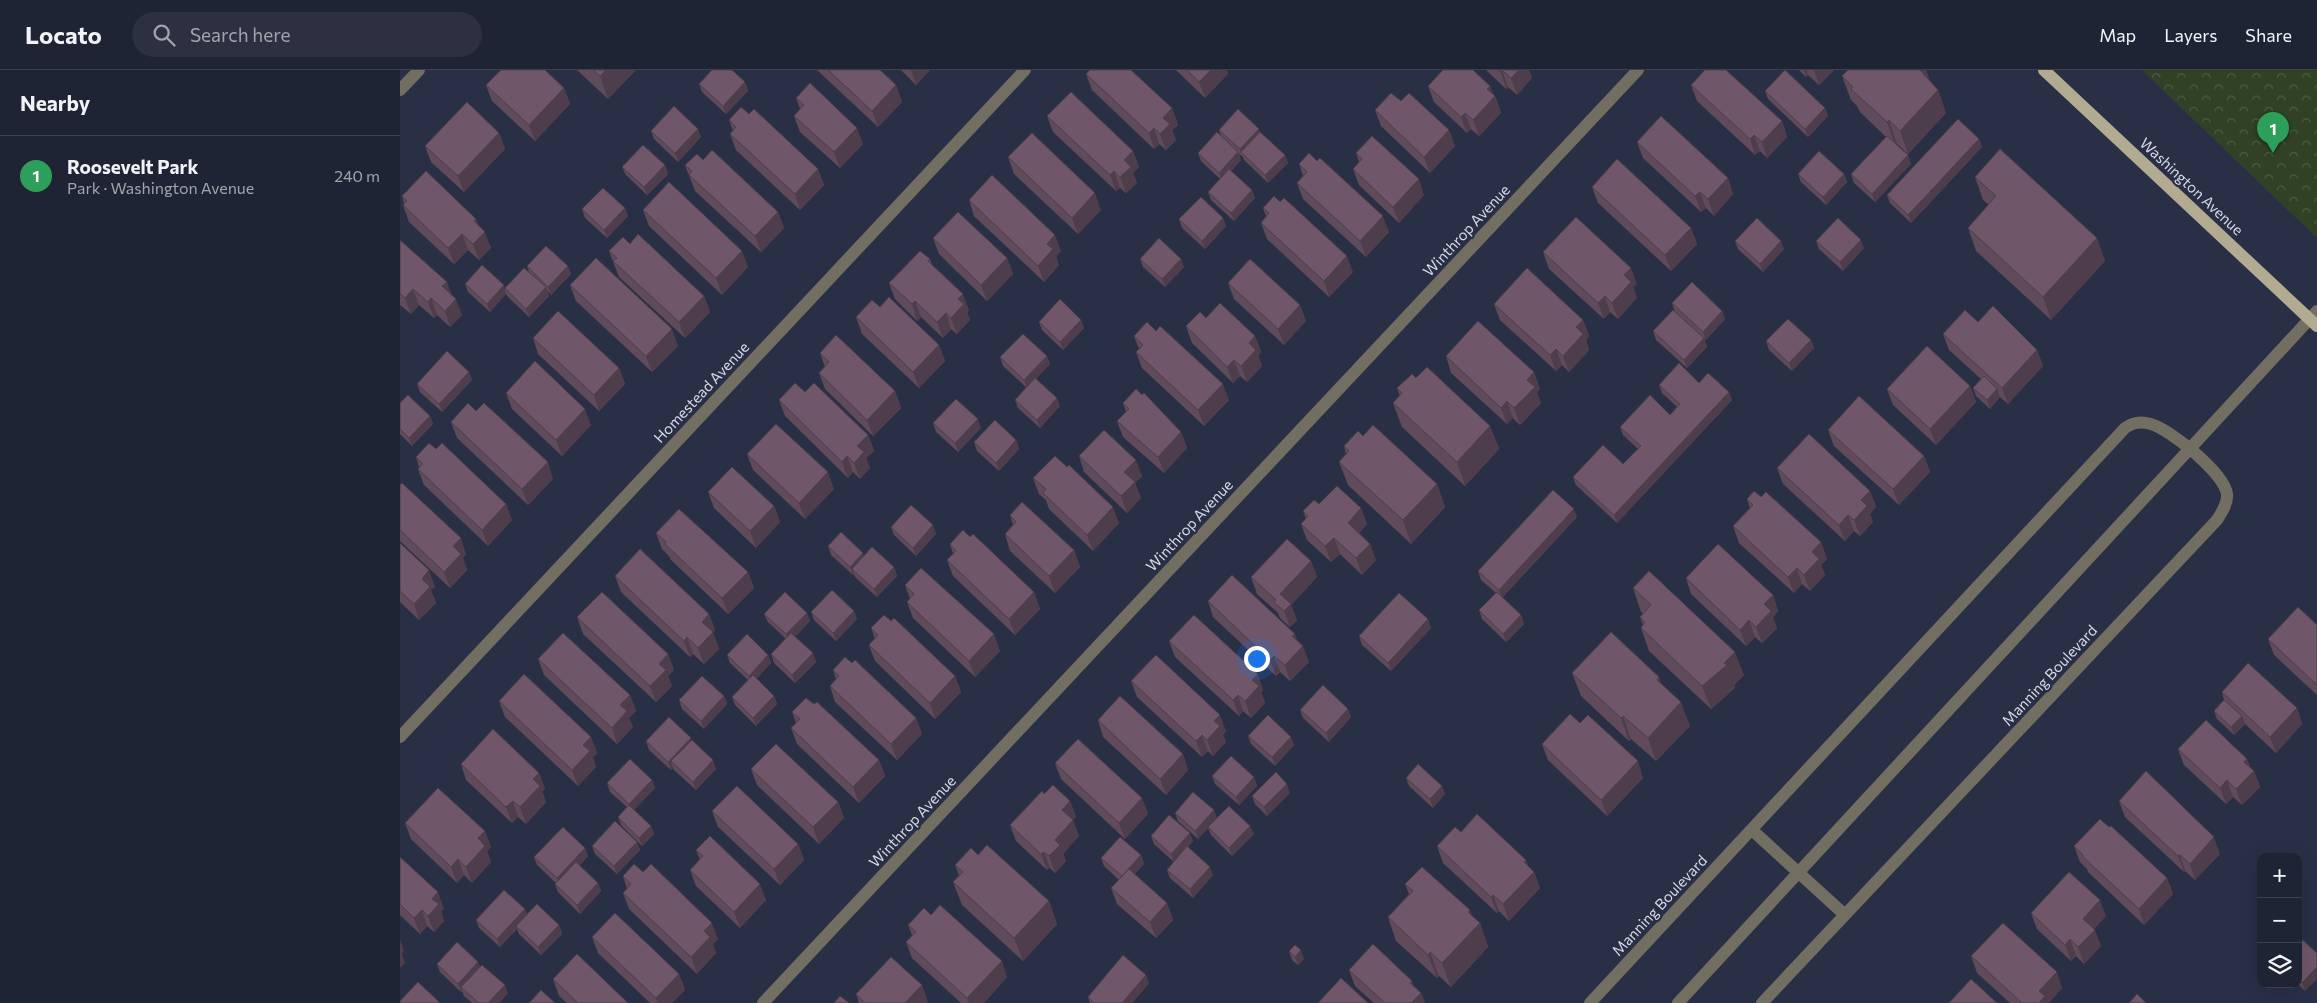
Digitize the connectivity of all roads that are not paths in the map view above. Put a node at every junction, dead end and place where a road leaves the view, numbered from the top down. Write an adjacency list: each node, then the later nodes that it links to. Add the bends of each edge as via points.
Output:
1 (418, 70): 5 (street)
2 (1025, 70): 8 (street, Homestead Avenue)
3 (1638, 70): 12 (street, Winthrop Avenue)
4 (2044, 70): 6 (main road, Washington Avenue)
5 (400, 90)
6 (2314, 319): 7 (street)
7 (2190, 450): 9 (street, Manning Boulevard, via 2154,424 2136,422 2125,428); 10 (street); 11 (street, Manning Boulevard, via 2212,469 2227,493 2226,505 2217,520)
8 (400, 737)
9 (1752, 830): 10 (street); 13 (street, Manning Boulevard)
10 (1799, 873): 11 (street); 14 (street)
11 (1845, 916): 15 (street, Manning Boulevard)
12 (763, 1003)
13 (1590, 1003)
14 (1678, 1003)
15 (1762, 1003)

